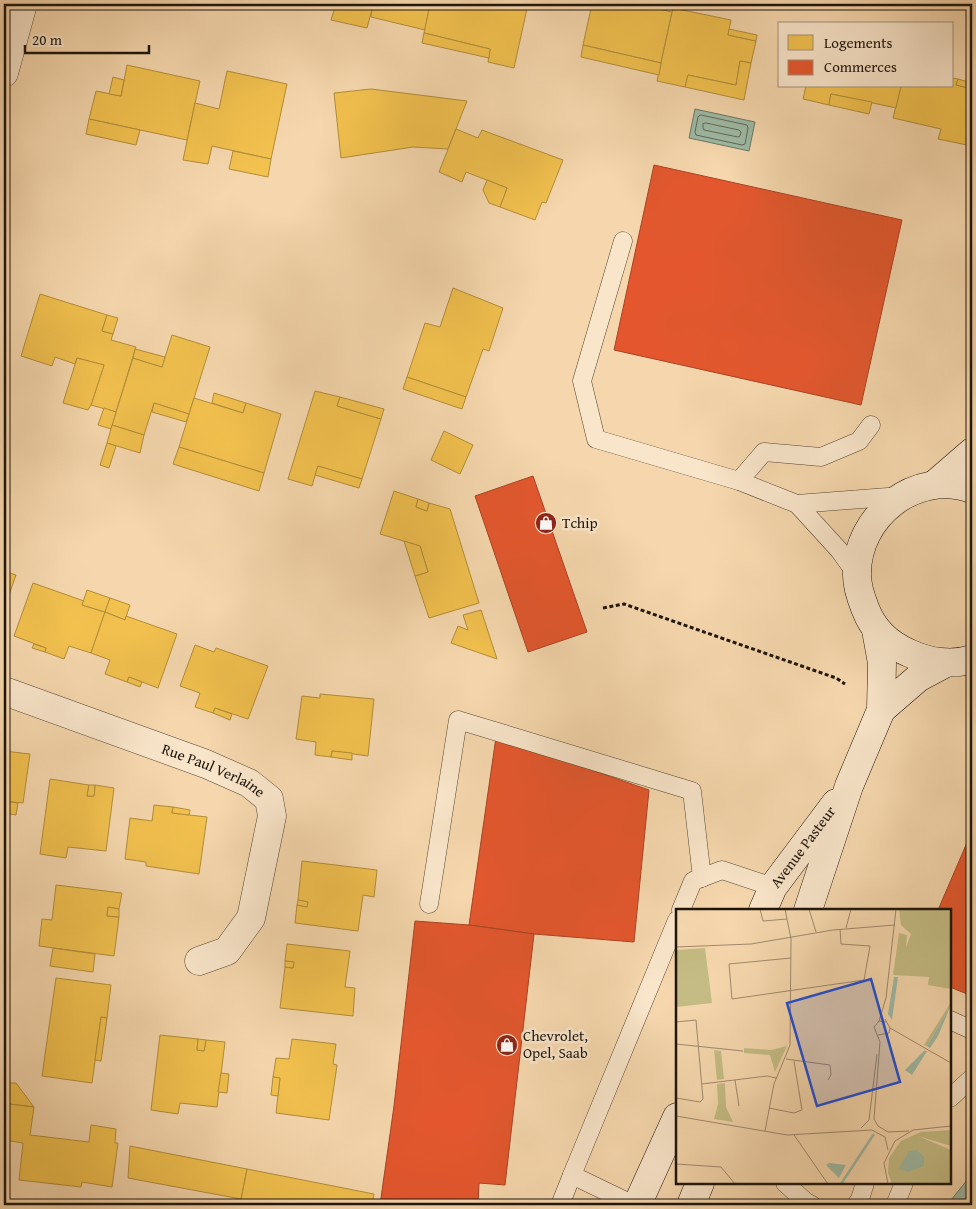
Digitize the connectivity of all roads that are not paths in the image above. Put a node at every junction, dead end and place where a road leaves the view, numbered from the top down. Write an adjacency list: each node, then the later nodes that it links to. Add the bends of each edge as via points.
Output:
1 (23, 4): 2 (main road)
2 (4, 73)
3 (623, 241): 6 (lane, via 582,381 596,439)
4 (871, 425): 6 (lane, via 859,441 821,457 764,452)
5 (972, 452): 7 (main road)
6 (739, 481): 10 (lane)
7 (935, 484): 8 (main road); 9 (main road)
8 (972, 488)
9 (902, 496): 10 (lane); 11 (main road, via 883,510 869,529 860,551)
10 (797, 504): 11 (lane)
11 (857, 575): 12 (main road, via 860,596)
12 (876, 630): 13 (main road, via 899,649 922,659); 15 (main road, Avenue Pasteur, via 882,663)
13 (959, 661): 15 (main road, Avenue Pasteur, via 918,678)
14 (4, 691): 23 (main road, Rue Paul Verlaine, via 206,764 249,783 269,799 272,816 250,918 227,952)
15 (881, 710): 16 (main road, Avenue Pasteur)
16 (849, 786): 18 (main road, Avenue Pasteur); 21 (main road, Avenue Pasteur)
17 (702, 878): 18 (lane, via 722,870); 19 (lane, via 692,791 458,720); 20 (lane, via 694,881)
18 (768, 898)
19 (429, 904)
20 (682, 909)
21 (808, 909)
22 (676, 922): 29 (lane)
23 (200, 961)
24 (951, 1020): 25 (lane)
25 (972, 1030)
26 (972, 1078): 27 (lane)
27 (951, 1097)
28 (676, 1119): 35 (main road)
29 (572, 1175): 34 (lane); 35 (lane)
30 (700, 1184): 36 (main road)
31 (786, 1184): 37 (lane)
32 (865, 1184): 38 (lane)
33 (904, 1184): 39 (lane)
34 (560, 1205)
35 (636, 1205)
36 (691, 1205)
37 (812, 1205)
38 (856, 1205)
39 (895, 1205)

